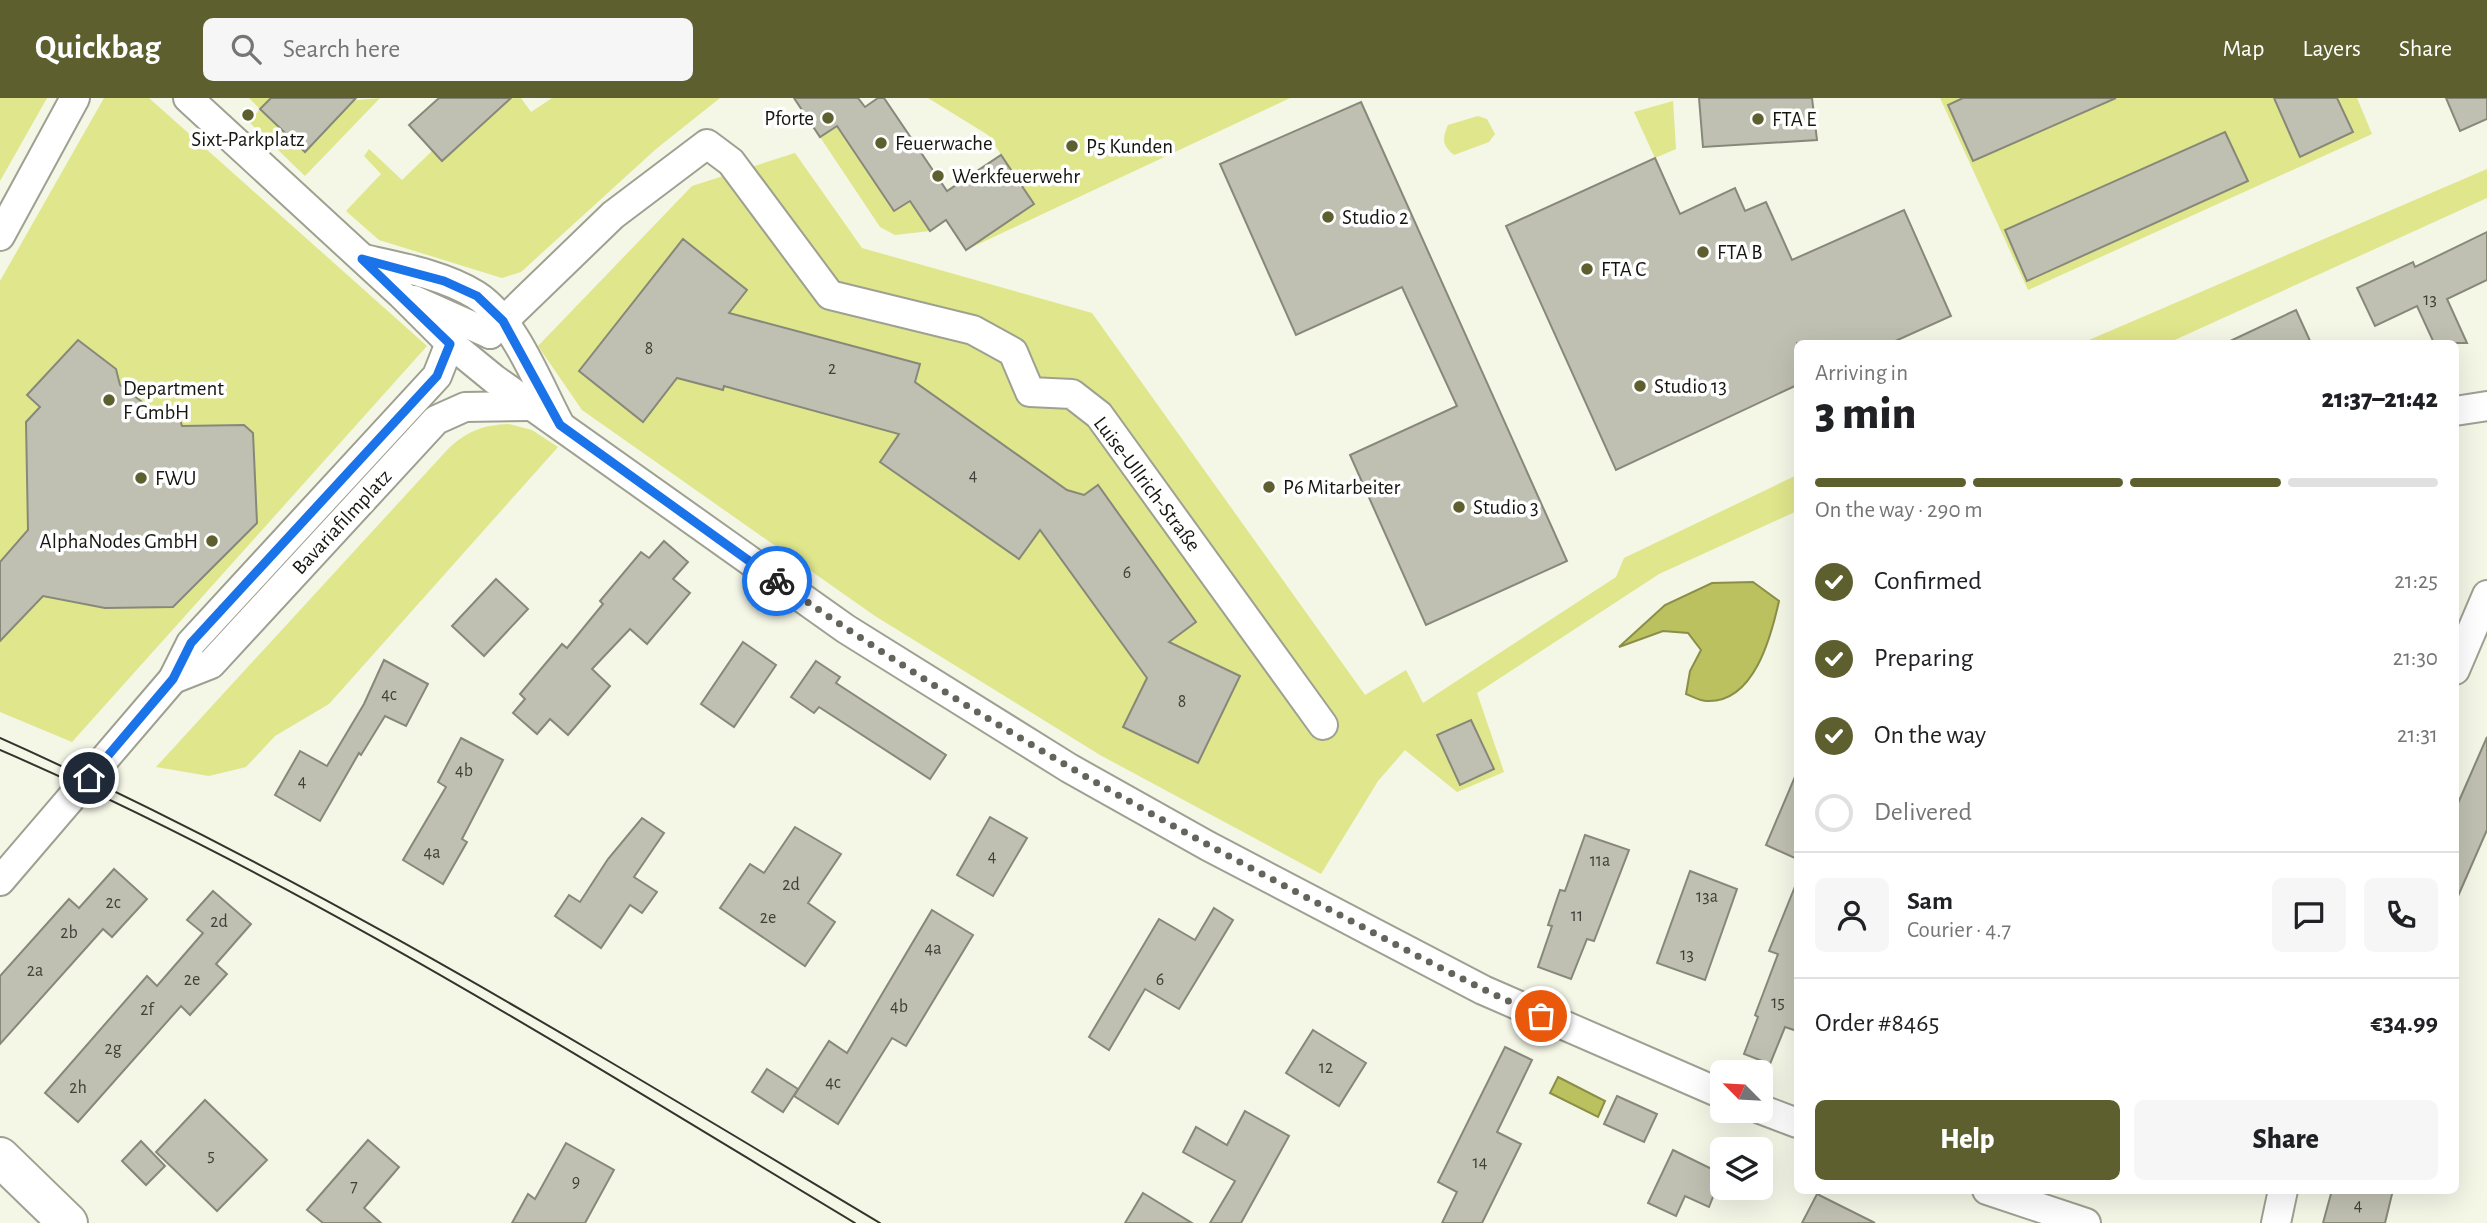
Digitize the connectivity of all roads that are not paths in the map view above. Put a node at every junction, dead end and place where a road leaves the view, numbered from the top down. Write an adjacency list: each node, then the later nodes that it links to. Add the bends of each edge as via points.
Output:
1 (75, 98): 3 (street)
2 (188, 98): 4 (street)
3 (0, 236)
4 (362, 259): 5 (street); 6 (street, via 444,281 477,296)
5 (402, 295): 6 (street); 7 (street)
6 (496, 327): 8 (street); 12 (street); 16 (street, Luise-Ullrich-Straße, via 613,215 707,144 731,162 830,295 973,330 1013,352 1030,392 1072,394 1099,415)
7 (450, 344): 8 (street); 15 (street, Bavariafilmplatz, via 437,376 191,643)
8 (494, 379): 10 (street)
9 (2487, 405): 11 (street)
10 (529, 406): 12 (street); 15 (street, Bavariafilmplatz, via 465,407 436,420 211,664)
11 (2459, 410)
12 (560, 425): 18 (street, via 846,629 1069,768 1483,990)
13 (2487, 595): 14 (street)
14 (2459, 661)
15 (173, 679): 17 (street, Bavariafilmplatz)
16 (1323, 724)
17 (0, 881)
18 (1710, 1089)
19 (1773, 1114): 20 (street)
20 (1794, 1123)
21 (0, 1157): 24 (main road)
22 (1999, 1194): 25 (street)
23 (2282, 1194): 26 (street)
24 (68, 1223)
25 (2087, 1223)
26 (2276, 1223)

